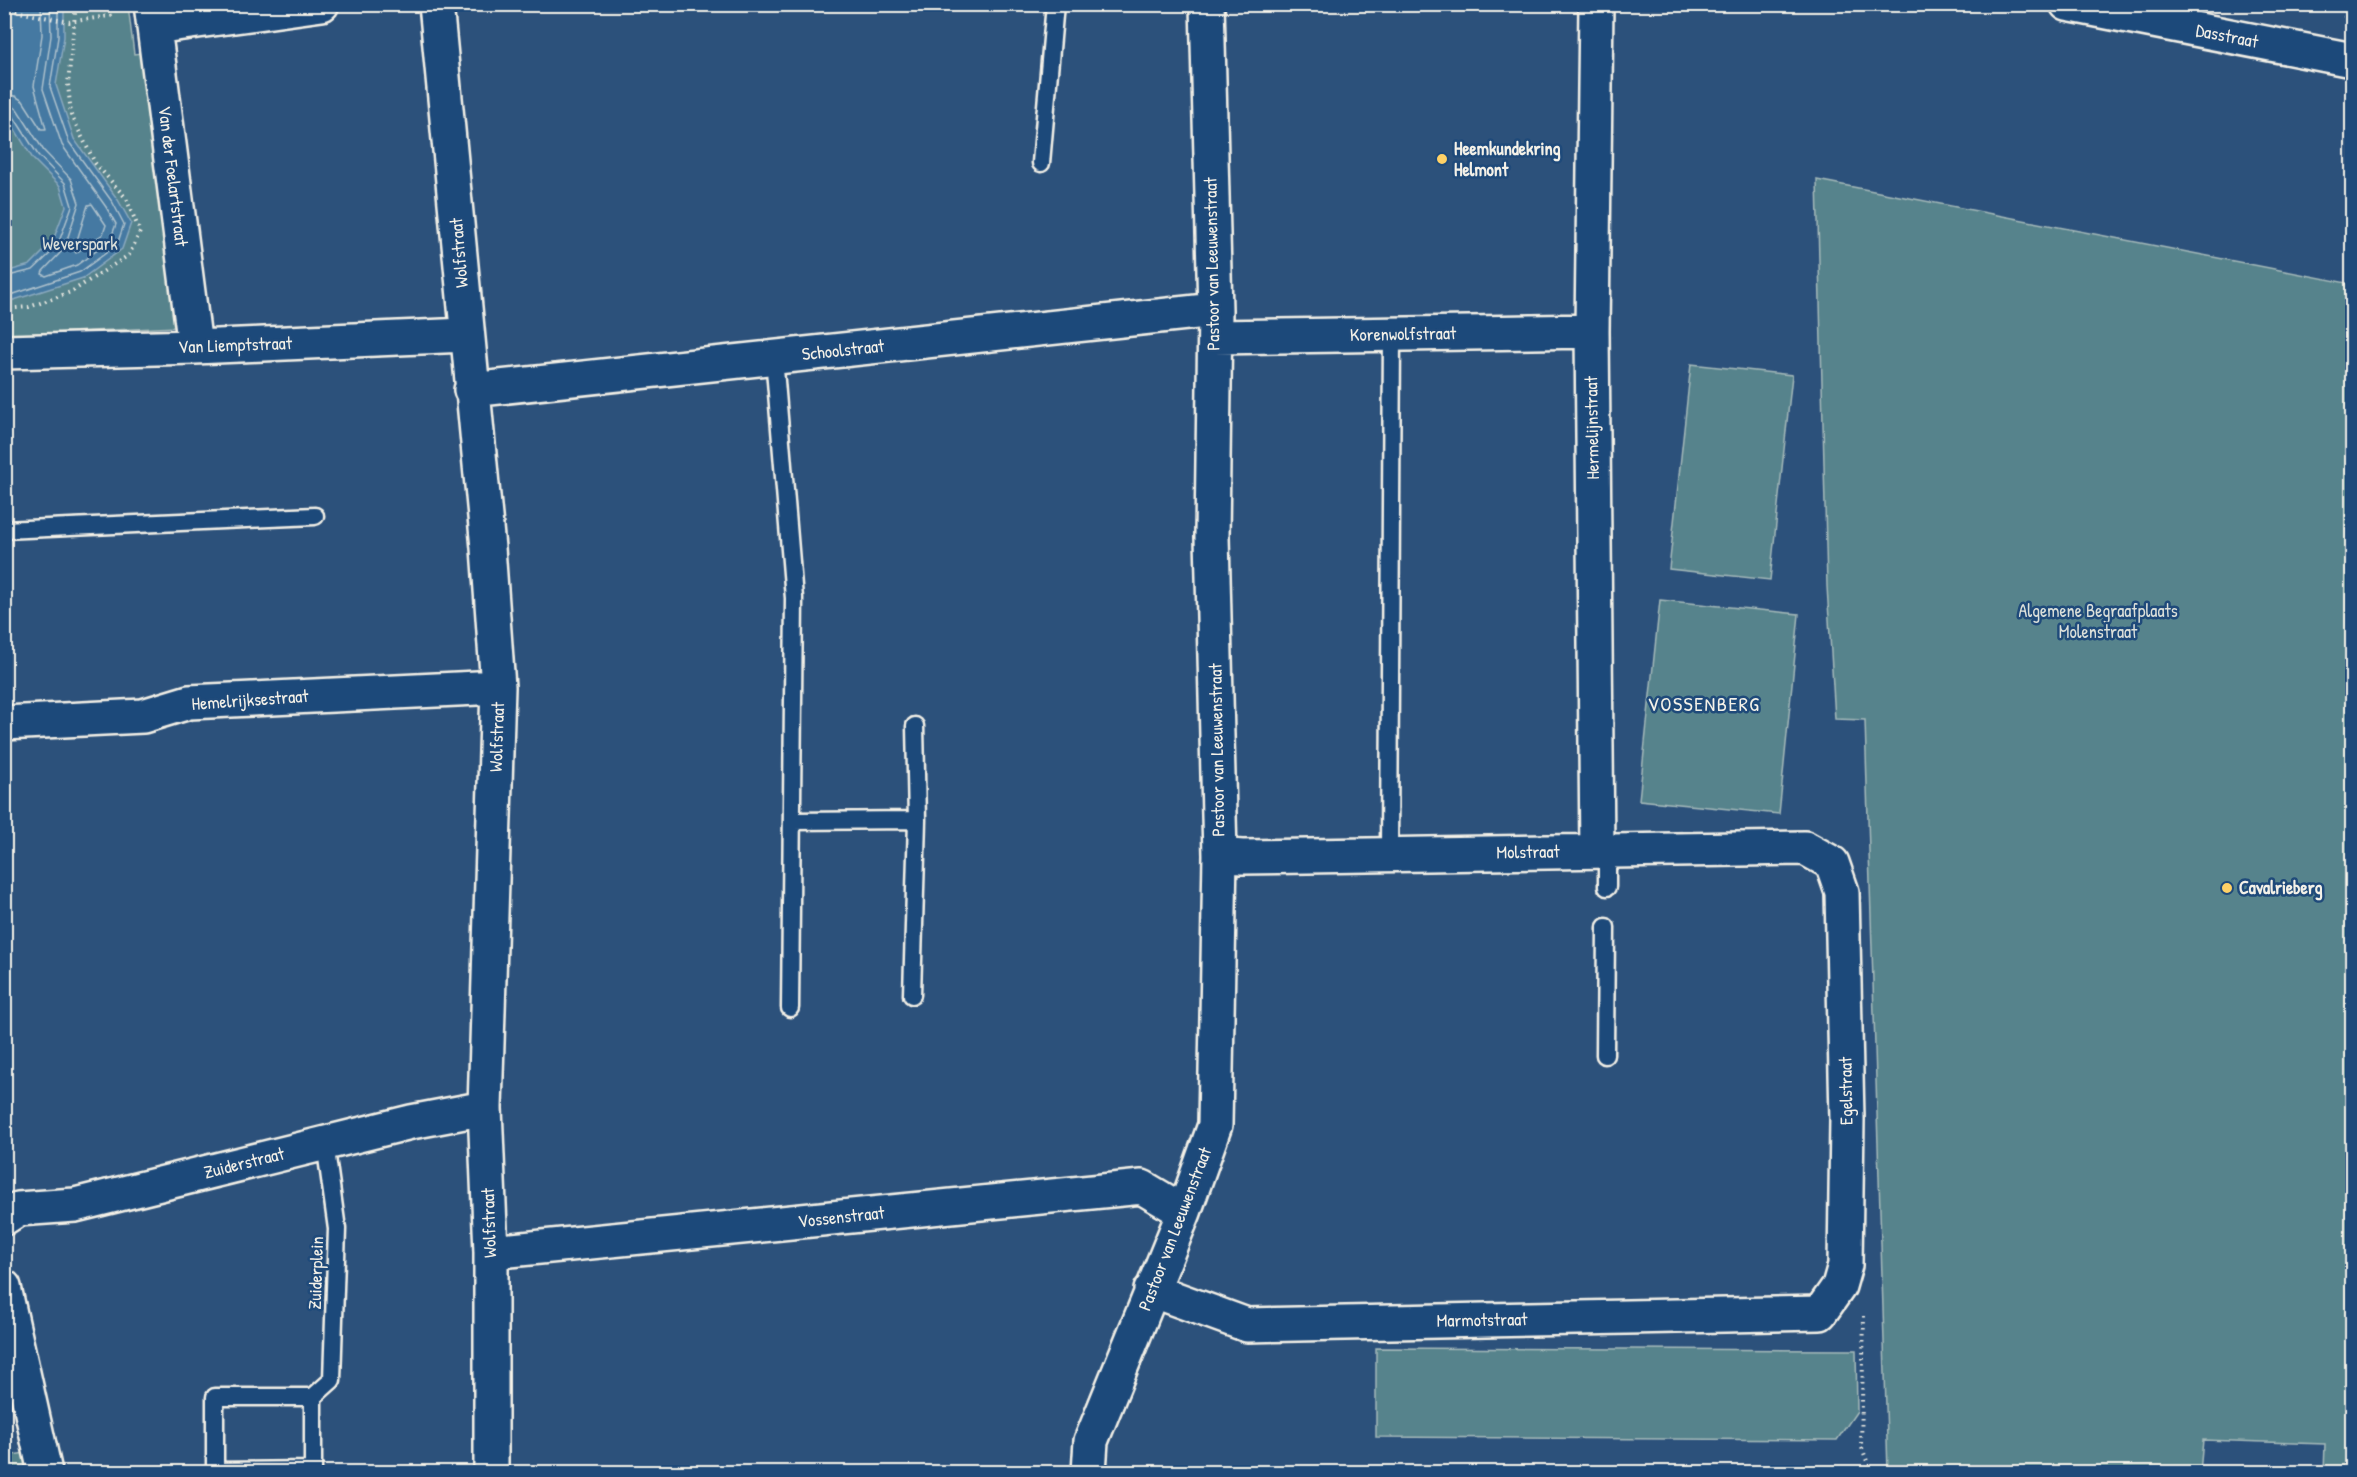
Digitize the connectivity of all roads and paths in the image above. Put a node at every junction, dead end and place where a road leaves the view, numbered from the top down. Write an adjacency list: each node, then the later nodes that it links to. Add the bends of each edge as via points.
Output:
1 (76, 4): 10 (path)
2 (322, 4): 9 (street)
3 (436, 4): 17 (street, Wolfstraat)
4 (1056, 4): 12 (lane)
5 (1206, 4): 14 (street, Pastoor van Leeuwenstraat)
6 (1596, 4): 15 (street, Hermelijnstraat)
7 (2067, 4): 11 (street, Dasstraat)
8 (4, 9): 10 (path)
9 (152, 13): 10 (path); 18 (street, Van der Foelartstraat)
10 (71, 22): 13 (path, via 71,115 96,163 126,198 140,232 129,255 71,292 29,306)
11 (2352, 60)
12 (1041, 163)
13 (4, 309)
14 (1215, 323): 16 (street, Korenwolfstraat); 20 (street, Schoolstraat); 31 (street, Pastoor van Leeuwenstraat, via 1212,537)
15 (1592, 331): 16 (street, Korenwolfstraat); 29 (street, Hermelijnstraat)
16 (1392, 334): 30 (lane)
17 (466, 335): 18 (street, Van Liemptstraat); 21 (street, Wolfstraat)
18 (195, 347): 19 (street, Van Liemptstraat)
19 (4, 352)
20 (774, 357): 21 (street, Schoolstraat); 28 (lane, via 794,598)
21 (471, 390): 24 (street, Wolfstraat)
22 (315, 516): 23 (lane)
23 (4, 530)
24 (498, 687): 25 (street, Hemelrijksestraat, via 189,702 143,716); 38 (street, Wolfstraat)
25 (4, 723)
26 (915, 726): 27 (lane)
27 (917, 820): 28 (lane); 35 (lane)
28 (792, 821): 36 (lane)
29 (1602, 851): 30 (street, Molstraat); 32 (street, Molstraat, via 1805,848); 33 (lane)
30 (1389, 853): 31 (street, Molstraat)
31 (1220, 855): 40 (street, Pastoor van Leeuwenstraat, via 1215,1125)
32 (1832, 863): 45 (street, Egelstraat, via 1842,892 1847,1119 1845,1265 1839,1286)
33 (1607, 887)
34 (1606, 927): 37 (lane)
35 (912, 995)
36 (789, 1008)
37 (1605, 1055)
38 (485, 1108): 39 (street, Zuiderstraat); 42 (street, Wolfstraat)
39 (325, 1143): 41 (street, Zuiderstraat, via 75,1204 18,1209); 46 (lane, Zuiderplein, via 337,1229 332,1380)
40 (1184, 1212): 42 (street, Vossenstraat, via 1142,1187); 44 (street, Pastoor van Leeuwenstraat)
41 (4, 1218)
42 (491, 1252): 48 (street, Wolfstraat)
43 (4, 1287): 47 (street)
44 (1151, 1290): 45 (street, Marmotstraat, via 1247,1325); 49 (street, Pastoor van Leeuwenstraat, via 1091,1441)
45 (1820, 1313): 50 (path, via 1864,1314 1861,1445)
46 (313, 1397): 46 (lane, via 313,1470 215,1471 215,1397)
47 (45, 1473)
48 (491, 1473)
49 (1089, 1473)
50 (1870, 1473)

